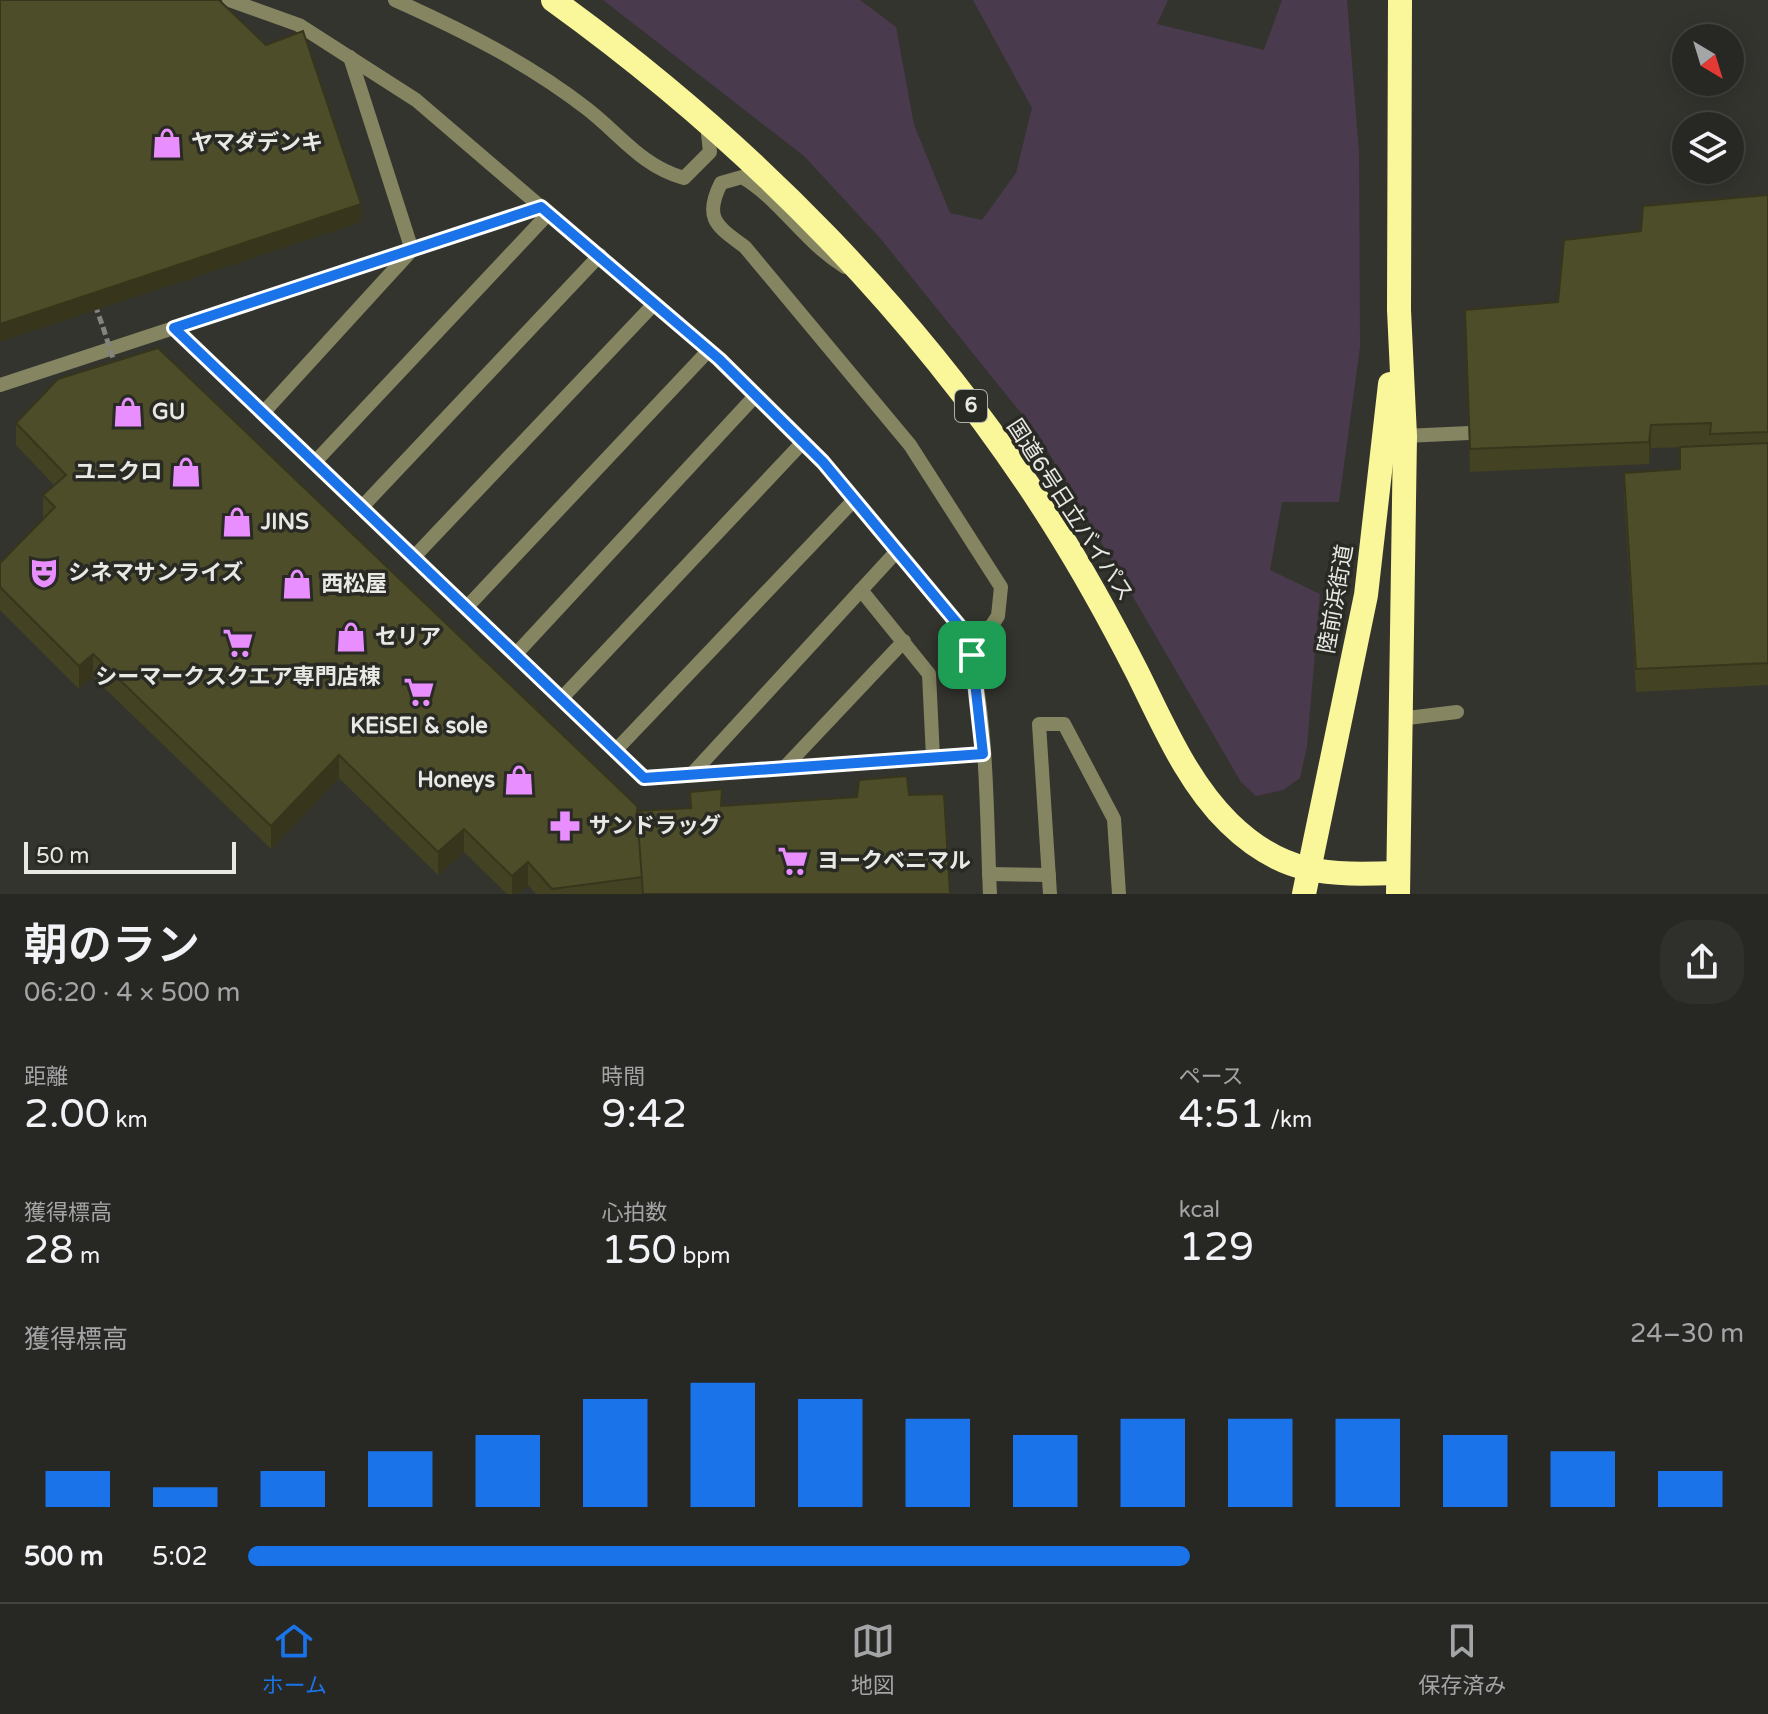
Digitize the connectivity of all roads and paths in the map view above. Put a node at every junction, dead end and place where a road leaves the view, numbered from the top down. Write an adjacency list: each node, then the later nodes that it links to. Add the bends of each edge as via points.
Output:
1 (229, 0): 5 (lane, via 299,25)
2 (395, 0): 6 (lane, via 474,35 586,107 657,170 684,178 710,152)
3 (553, 0): 6 (highway, 国道6号日立バイパス / 6)
4 (1400, 0): 13 (highway, 陸前浜街道 / 6)
5 (350, 57): 7 (lane, via 416,100); 8 (lane)
6 (707, 120): 10 (highway, 国道6号日立バイパス / 6)
7 (545, 210): 8 (lane); 9 (lane); 23 (lane)
8 (412, 250): 14 (lane); 19 (lane)
9 (600, 255): 12 (lane); 25 (lane)
10 (873, 283): 32 (lane, via 819,251 756,185 742,177 721,183 712,215 720,228 745,247 910,445 1001,587 998,616); 43 (highway, 国道6号日立バイパス / 6, via 1021,472 1094,589 1196,783 1229,823)
11 (93, 298): 16 (path, bridge)
12 (655, 303): 15 (lane); 27 (lane)
13 (1399, 310): 21 (highway, 陸前浜街道 / 6); 43 (highway, 陸前浜街道 / 6, via 1366,595)
14 (174, 328): 17 (lane); 19 (lane)
15 (709, 350): 18 (lane); 29 (lane)
16 (119, 379)
17 (0, 385)
18 (756, 395): 22 (lane); 31 (lane)
19 (263, 413): 23 (lane)
20 (1469, 433): 21 (lane)
21 (1405, 436): 35 (highway, 陸前浜街道 / 6)
22 (803, 442): 24 (lane); 33 (lane)
23 (314, 463): 25 (lane)
24 (854, 500): 26 (lane); 36 (lane)
25 (361, 508): 27 (lane)
26 (897, 551): 28 (lane); 32 (lane, via 962,629)
27 (413, 558): 29 (lane)
28 (861, 590): 30 (lane); 40 (lane)
29 (466, 608): 31 (lane)
30 (904, 641): 38 (lane, via 929,674); 39 (lane)
31 (515, 655): 33 (lane)
32 (972, 655): 37 (lane)
33 (561, 699): 36 (lane)
34 (1457, 712): 35 (lane)
35 (1399, 719): 44 (highway, 陸前浜街道 / 6)
36 (615, 751): 40 (lane, via 644,778)
37 (983, 754): 38 (lane); 41 (lane)
38 (933, 758): 39 (lane)
39 (784, 768): 40 (lane)
40 (691, 775)
41 (989, 874): 42 (lane); 45 (lane)
42 (1049, 875): 46 (lane); 47 (lane, via 1039,724 1064,724 1114,819)
43 (1306, 883): 44 (highway, 国道6号日立バイパス / 6)
44 (1398, 883)
45 (990, 894)
46 (1050, 894)
47 (1119, 894)

